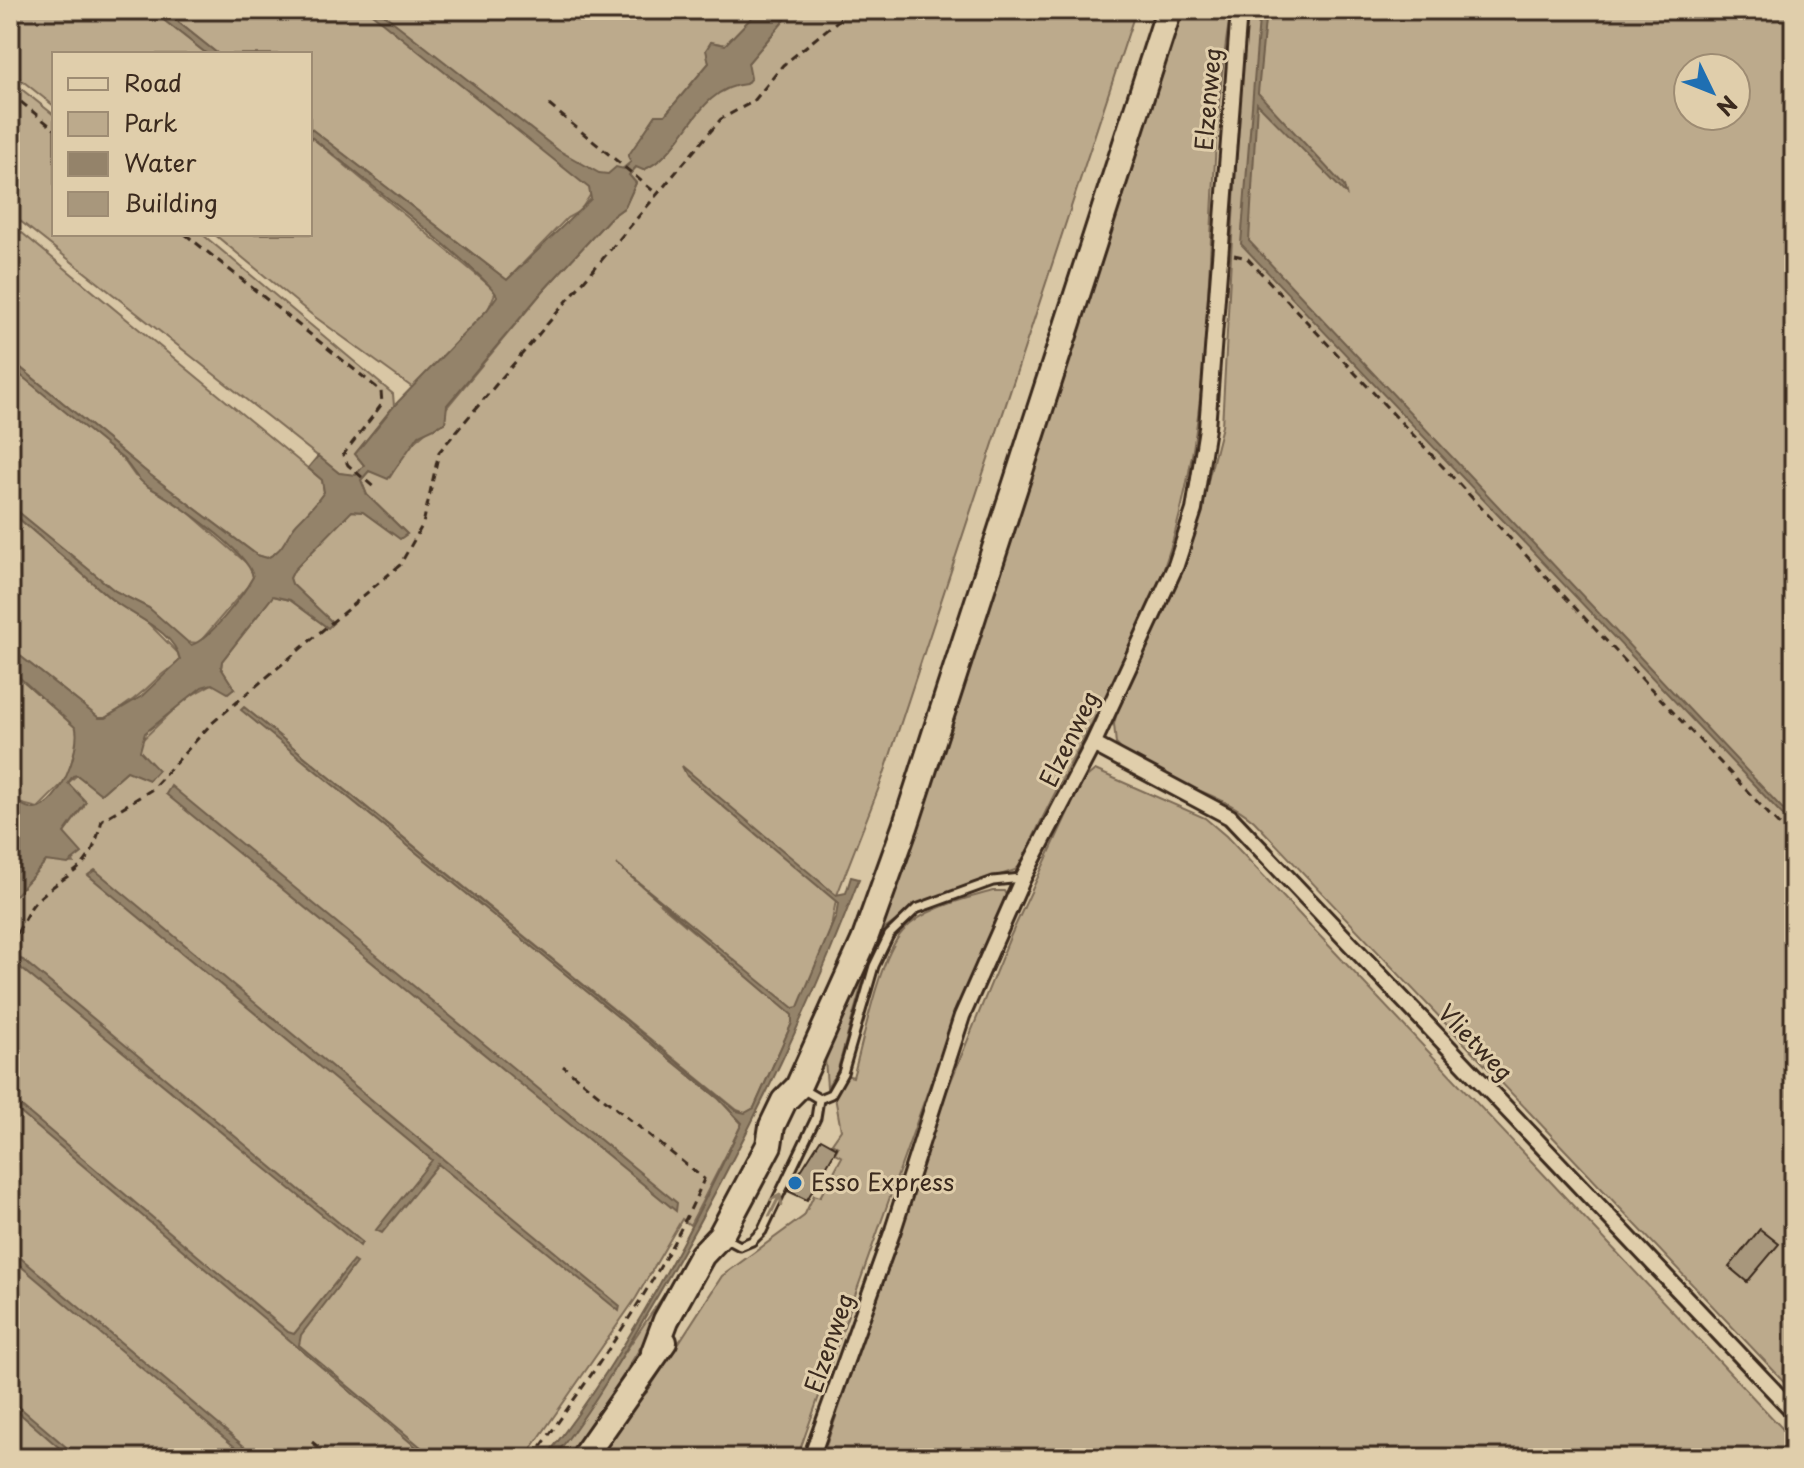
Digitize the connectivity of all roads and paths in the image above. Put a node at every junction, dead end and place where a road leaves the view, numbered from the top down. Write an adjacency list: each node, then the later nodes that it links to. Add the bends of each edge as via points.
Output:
1 (851, 10): 7 (path, via 783,65 754,101 721,119)
2 (1169, 10): 16 (main road, via 905,827)
3 (1239, 10): 9 (street, Elzenweg)
4 (10, 93): 6 (path)
5 (549, 105): 7 (path)
6 (52, 127)
7 (658, 195): 14 (path, via 439,452 423,524 400,565 211,724 151,790 102,820 93,854 74,876 36,901)
8 (187, 236): 10 (path, via 381,391 382,404 343,455)
9 (1219, 253): 11 (street, Elzenweg, via 1207,428 1194,510 1176,565); 12 (path, via 1247,258)
10 (377, 490)
11 (1093, 744): 13 (street, Elzenweg); 18 (street, Vlietweg, via 1230,817)
12 (1794, 841)
13 (1023, 878): 16 (lane, via 993,881 916,909 889,935 874,966 843,1073 831,1094); 23 (street, Elzenweg, via 962,1016)
14 (11, 943)
15 (563, 1066): 21 (path, via 704,1179 628,1321)
16 (809, 1093): 17 (main road, via 785,1132 769,1145); 17 (lane, one-way to 16, via 740,1246 762,1231 816,1118)
17 (721, 1235): 22 (main road, via 715,1265 674,1332 654,1352)
18 (1794, 1412)
19 (312, 1442): 20 (path)
20 (332, 1458)
21 (533, 1458)
22 (583, 1458)
23 (811, 1458)

